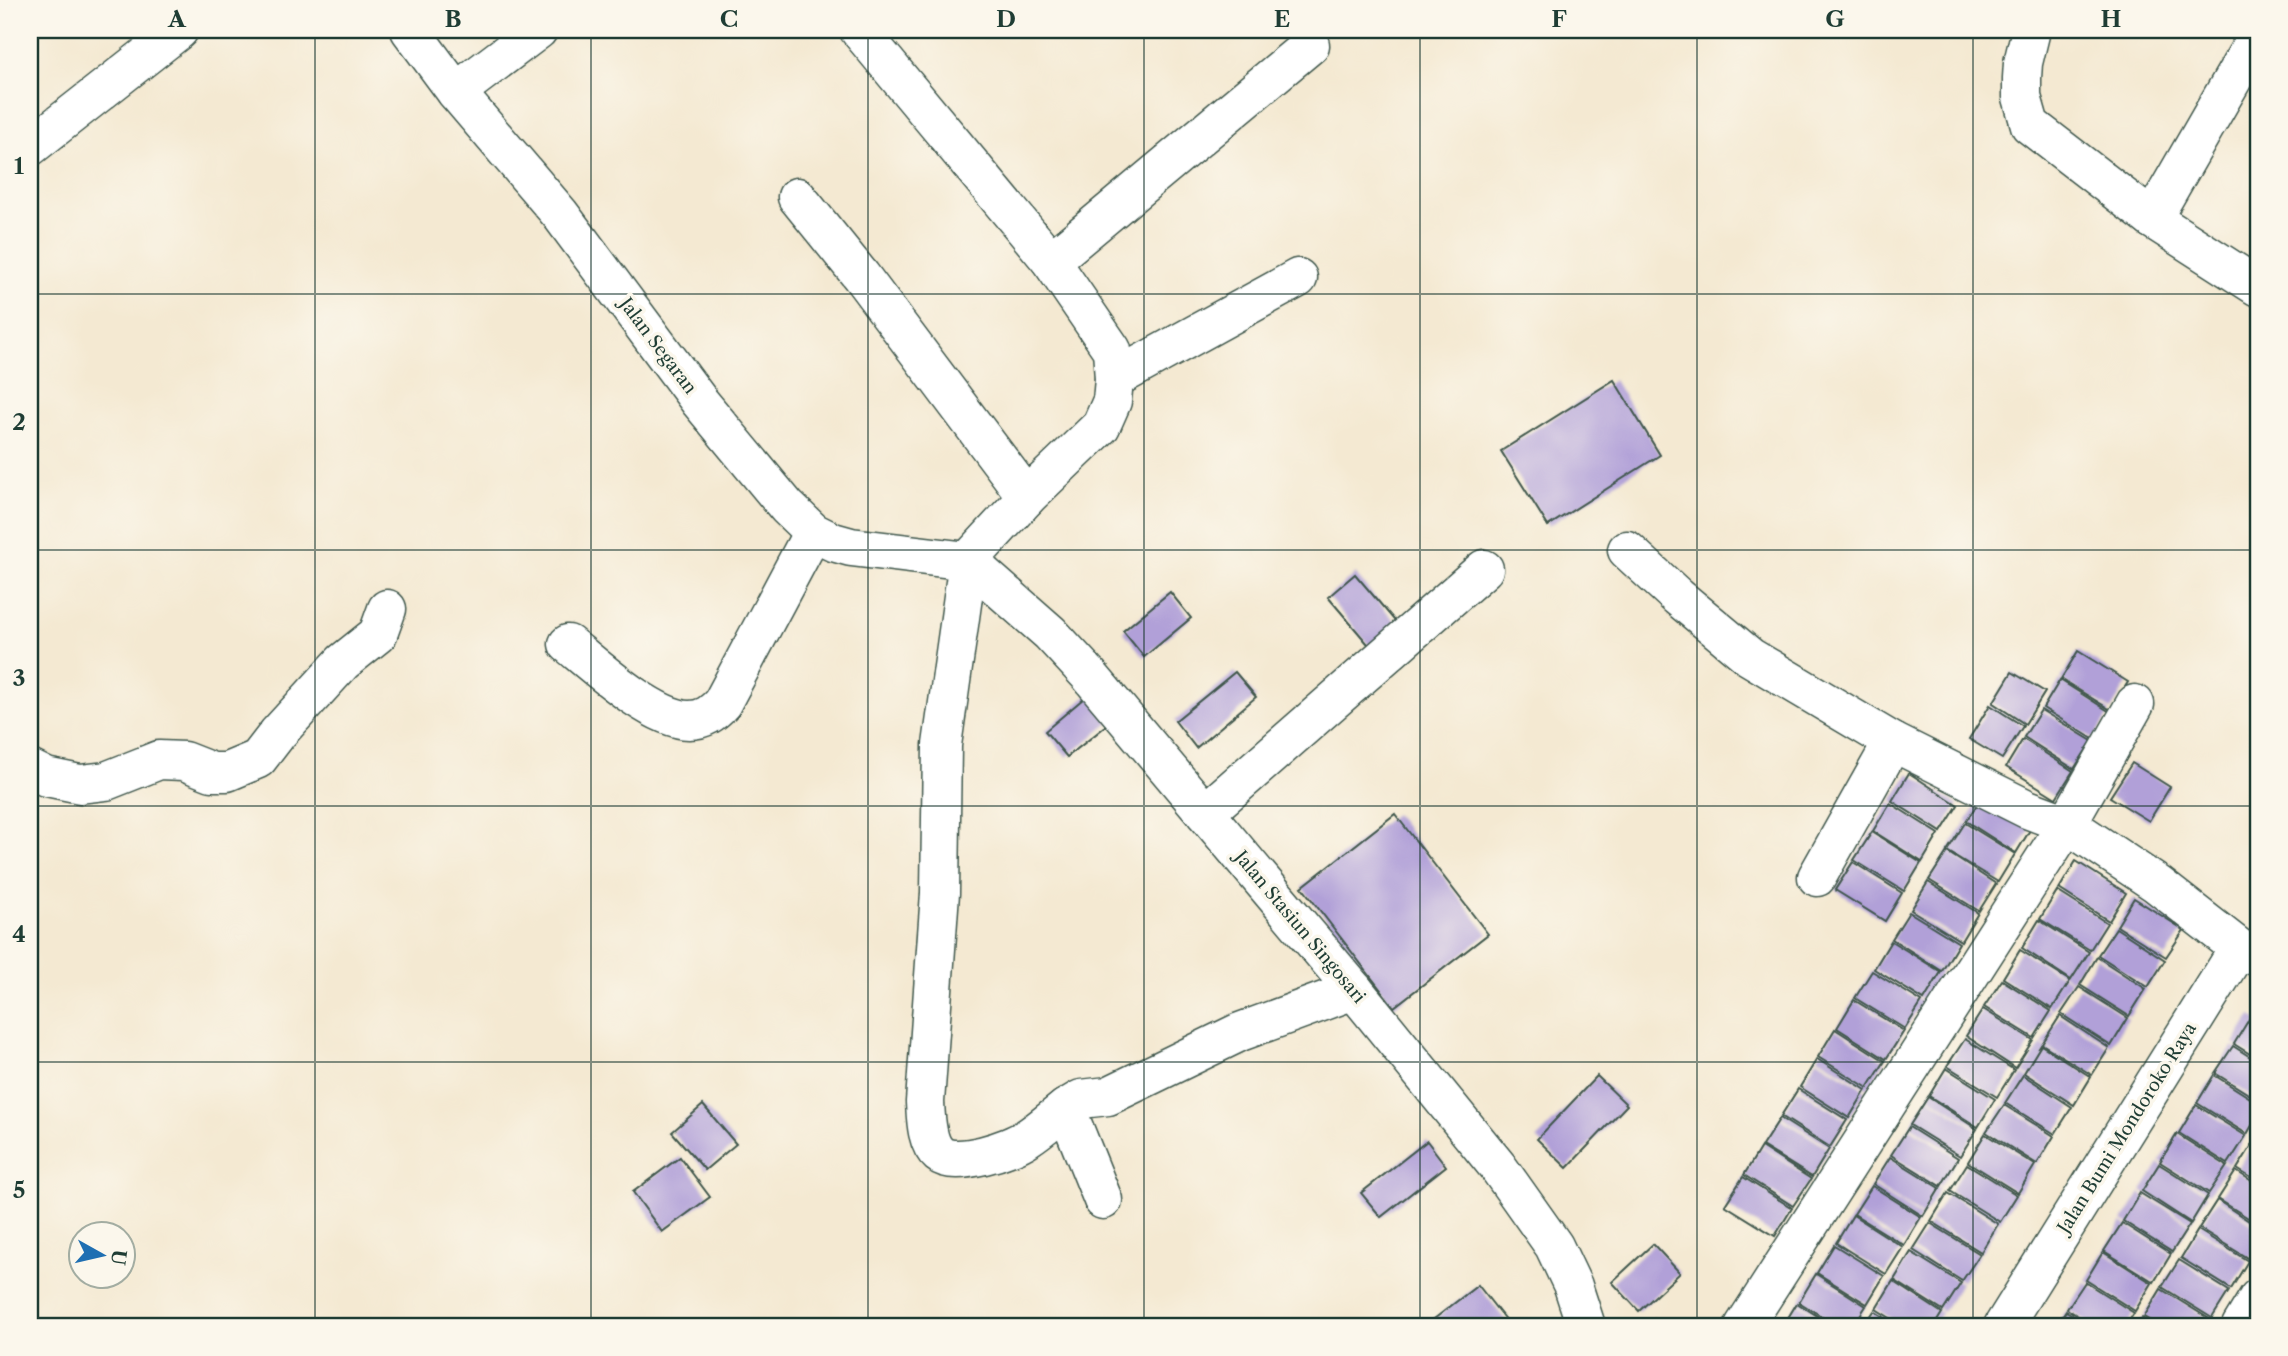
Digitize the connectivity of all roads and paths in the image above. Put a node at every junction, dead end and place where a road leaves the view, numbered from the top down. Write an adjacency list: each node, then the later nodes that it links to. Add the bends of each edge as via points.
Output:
1 (179, 30): 9 (street)
2 (410, 30): 8 (street, Jalan Segaran)
3 (538, 30): 8 (street)
4 (859, 30): 12 (street)
5 (2031, 30): 11 (street, via 2022,78 2030,125)
6 (2258, 35): 11 (street)
7 (1310, 45): 12 (street)
8 (456, 92): 17 (street, Jalan Segaran, via 560,214 700,402 786,508)
9 (30, 147)
10 (797, 197): 16 (street)
11 (2152, 219): 14 (street)
12 (1051, 261): 15 (street, via 1112,350)
13 (1298, 278): 15 (street)
14 (2258, 288)
15 (1114, 379): 16 (street, via 1112,401 1101,426)
16 (1027, 497): 19 (street)
17 (813, 532): 19 (street, Jalan Segaran, via 851,547); 22 (street, via 712,714 689,720 672,716 636,697)
18 (1627, 550): 24 (street, via 1750,657)
19 (968, 561): 26 (street, Jalan Stasiun Singosari, via 1050,633); 31 (street, via 942,745 940,893 926,1121 937,1153 975,1158 1025,1140)
20 (1484, 569): 26 (street)
21 (387, 609): 25 (street, via 378,634 334,671 258,759 227,772 159,760 106,781 80,784)
22 (568, 644)
23 (2135, 704): 27 (street)
24 (1893, 742): 27 (street, via 2026,809); 28 (street)
25 (30, 769)
26 (1205, 813): 30 (street, Jalan Stasiun Singosari)
27 (2067, 824): 29 (street); 35 (street)
28 (1817, 877)
29 (2249, 953): 36 (street, Jalan Bumi Mondoroko Raya)
30 (1354, 990): 31 (street, via 1240,1032 1108,1096 1081,1099); 34 (street, Jalan Stasiun Singosari, via 1498,1167 1555,1246)
31 (1066, 1108): 32 (street)
32 (1103, 1200)
33 (2258, 1298): 37 (street)
34 (1586, 1326)
35 (1744, 1326)
36 (2003, 1326)
37 (2241, 1326)

